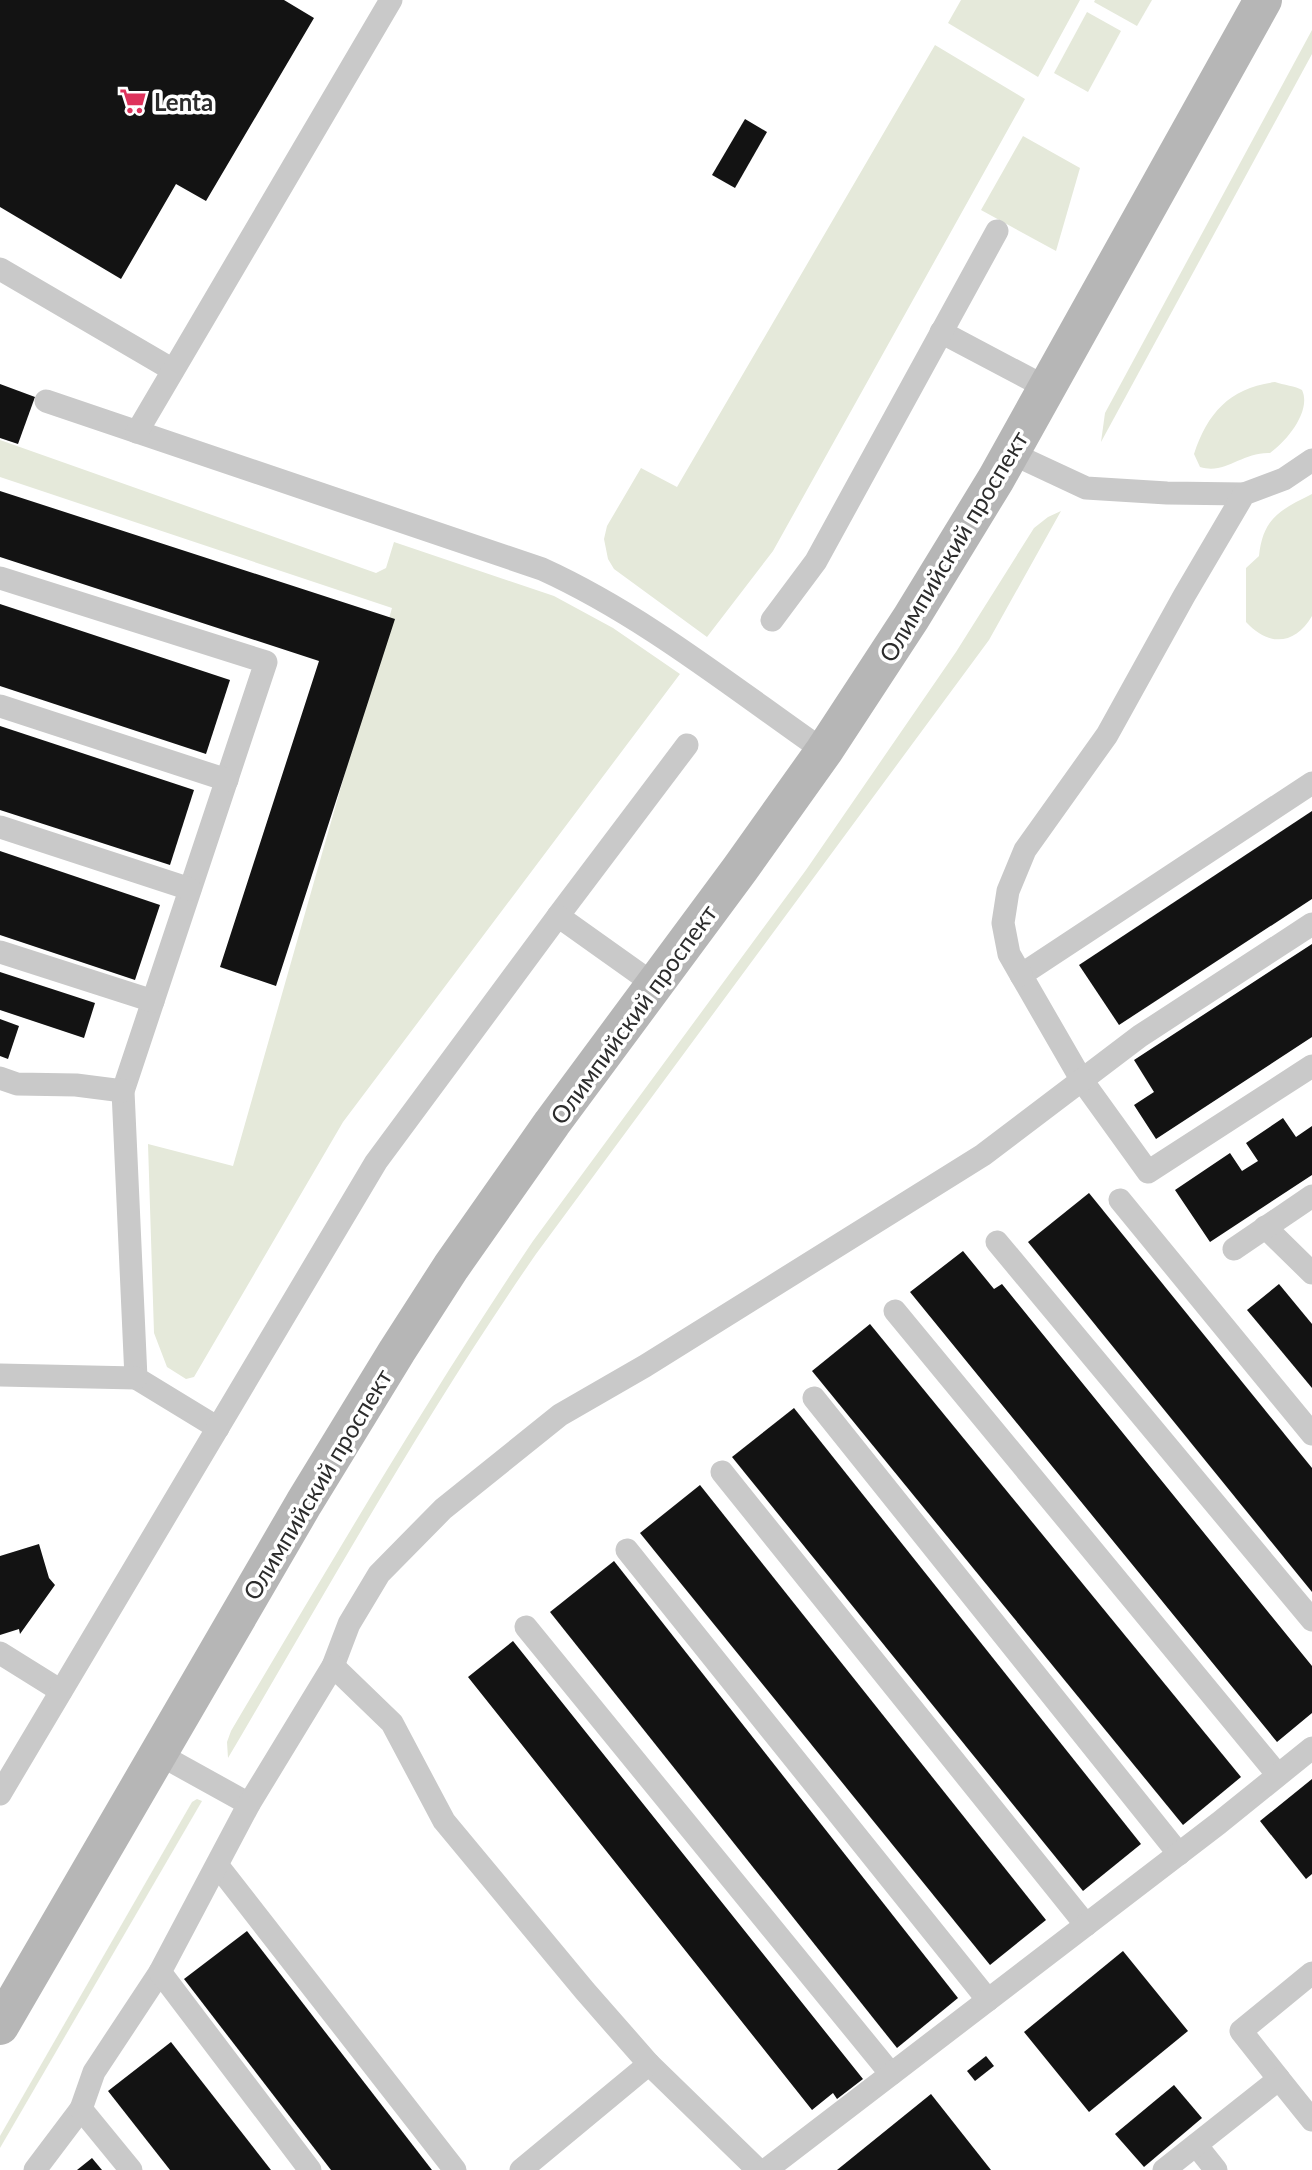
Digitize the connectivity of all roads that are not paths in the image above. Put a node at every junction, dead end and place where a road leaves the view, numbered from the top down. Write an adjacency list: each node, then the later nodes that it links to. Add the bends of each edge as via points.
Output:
1 (391, 0): 6 (lane)
2 (1264, 0): 7 (street, Олимпийский проспект)
3 (997, 231): 5 (lane)
4 (0, 269): 6 (lane)
5 (941, 332): 7 (lane); 14 (lane, via 816,561)
6 (173, 370): 9 (lane)
7 (1047, 388): 10 (street, Олимпийский проспект)
8 (46, 401): 9 (lane)
9 (137, 432): 17 (lane, via 542,569 582,587)
10 (1011, 453): 12 (lane, via 1086,488); 17 (street, Олимпийский проспект)
11 (1312, 460): 12 (lane, via 1284,479)
12 (1244, 494): 25 (lane, via 1107,735 1025,850 1008,891 1003,923 1009,954)
13 (0, 578): 18 (lane, via 266,662)
14 (772, 620)
15 (0, 706): 18 (lane)
16 (687, 745): 22 (lane)
17 (824, 751): 26 (street, Олимпийский проспект)
18 (227, 780): 21 (lane)
19 (1312, 783): 25 (lane)
20 (0, 827): 21 (lane)
21 (190, 889): 27 (lane)
22 (558, 916): 26 (lane); 42 (lane, via 376,1163)
23 (1312, 924): 30 (lane)
24 (0, 952): 27 (lane)
25 (1021, 975): 30 (lane)
26 (655, 985): 52 (street, Олимпийский проспект, via 514,1177 397,1351)
27 (153, 1001): 31 (lane)
28 (1312, 1066): 30 (lane, via 1148,1172)
29 (0, 1078): 31 (lane, via 17,1084)
30 (1081, 1079): 49 (lane, via 983,1155 560,1415 443,1509 379,1574 349,1624)
31 (123, 1091): 40 (lane)
32 (1312, 1196): 34 (lane)
33 (1120, 1200): 43 (lane)
34 (1265, 1227): 36 (lane); 37 (lane)
35 (997, 1241): 46 (lane)
36 (1234, 1249)
37 (1312, 1273)
38 (895, 1311): 54 (lane)
39 (0, 1375): 40 (lane)
40 (136, 1378): 42 (lane)
41 (814, 1398): 57 (lane)
42 (218, 1428): 50 (lane)
43 (1312, 1434)
44 (722, 1472): 59 (lane)
45 (627, 1550): 62 (lane)
46 (1312, 1620)
47 (526, 1627): 65 (lane)
48 (0, 1653): 50 (lane)
49 (333, 1666): 56 (lane); 64 (lane, via 392,1723 444,1821)
50 (61, 1691): 53 (lane)
51 (1312, 1748): 54 (lane)
52 (157, 1753): 56 (lane); 63 (street, Олимпийский проспект)
53 (9, 1764): 55 (lane)
54 (1278, 1775): 57 (lane)
55 (0, 1794)
56 (249, 1804): 58 (lane)
57 (1179, 1854): 59 (lane)
58 (218, 1866): 60 (lane); 73 (lane)
59 (1086, 1925): 62 (lane)
60 (160, 1972): 67 (lane, via 94,2072); 72 (lane)
61 (1312, 1973): 66 (lane, via 1241,2031)
62 (988, 2000): 65 (lane)
63 (0, 2026)
64 (649, 2064): 74 (lane); 75 (lane)
65 (891, 2074): 76 (lane)
66 (1279, 2079): 68 (lane); 69 (lane)
67 (81, 2109): 70 (lane); 71 (lane)
68 (1312, 2120)
69 (1196, 2145): 77 (lane); 78 (lane)
70 (35, 2170)
71 (131, 2170)
72 (310, 2170)
73 (455, 2170)
74 (521, 2170)
75 (758, 2170)
76 (766, 2170)
77 (1164, 2170)
78 (1216, 2170)

